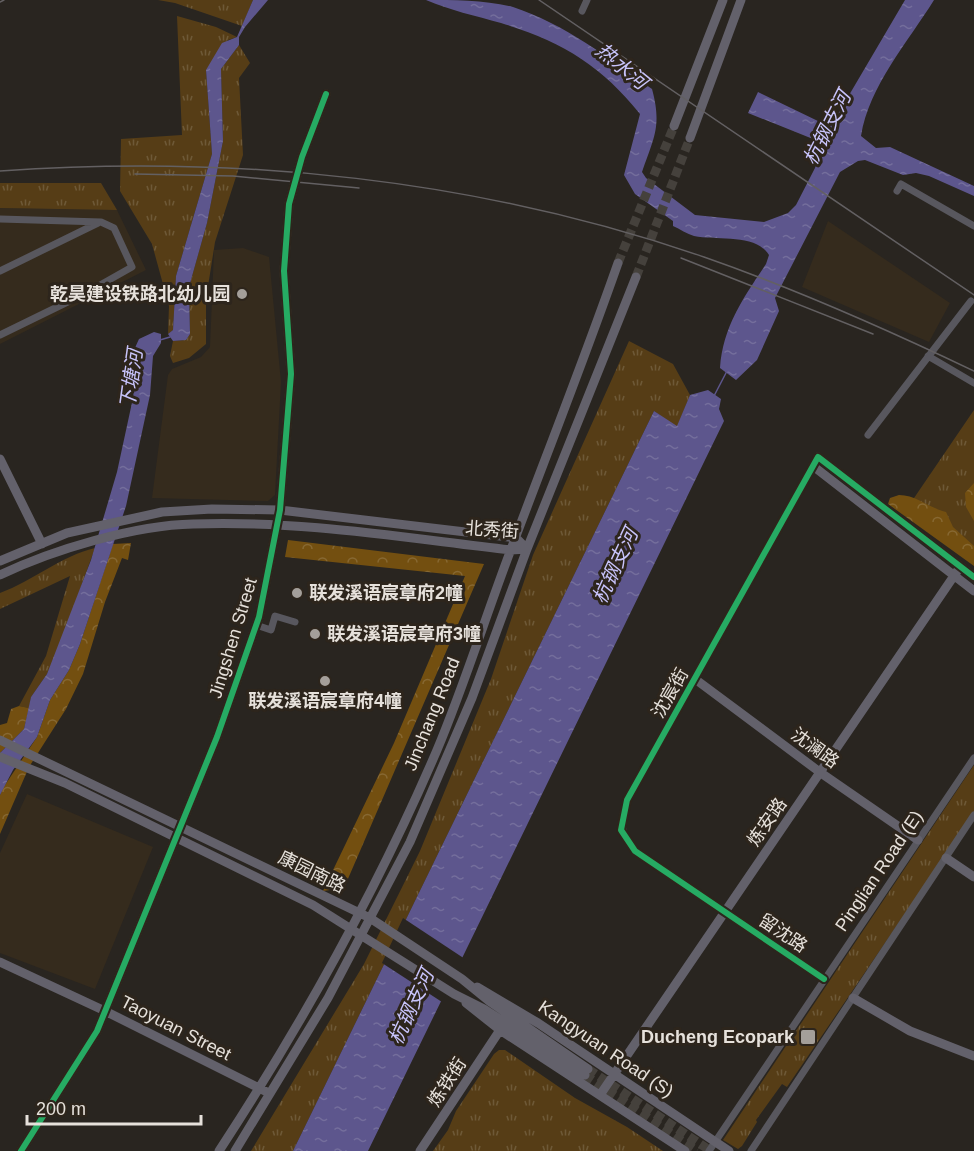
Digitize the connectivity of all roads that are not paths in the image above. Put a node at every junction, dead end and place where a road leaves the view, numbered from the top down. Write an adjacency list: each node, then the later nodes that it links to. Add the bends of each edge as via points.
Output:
1 (587, 0): 4 (street)
2 (723, 0): 6 (main road)
3 (741, 0): 7 (main road)
4 (582, 11)
5 (326, 94): 22 (main road, Jingshen Street, via 292,187 285,238 291,374)
6 (674, 126)
7 (690, 138)
8 (897, 191): 11 (street, via 901,184)
9 (0, 219): 10 (street)
10 (101, 222): 13 (street); 16 (street, via 114,228 132,267)
11 (974, 226)
12 (618, 263): 24 (main road, Jinchang Road)
13 (0, 272)
14 (636, 277): 26 (main road, Jinchang Road)
15 (971, 301): 17 (street)
16 (0, 335)
17 (927, 356): 18 (street); 19 (street)
18 (974, 383)
19 (868, 435)
20 (0, 459): 25 (main road)
21 (816, 461): 29 (main road); 31 (main road); 36 (street, 沈宸街)
22 (280, 510): 23 (main road, Jingshen Street); 24 (main road, 北秀街); 25 (main road, 北秀街, via 162,512 67,533)
23 (277, 524): 27 (main road, 北秀街); 30 (main road, 北秀街, via 191,524 118,537 65,547); 35 (main road, Jingshen Street)
24 (516, 538): 26 (main road, 北秀街); 27 (main road, Jinchang Road)
25 (42, 544): 28 (main road)
26 (527, 549): 27 (main road, 北秀街); 49 (main road, Jinchang Road, via 438,779)
27 (511, 550): 48 (main road, Jinchang Road, via 437,750)
28 (0, 561)
29 (960, 567): 31 (main road, 炼安路); 32 (main road)
30 (0, 575)
31 (954, 576): 33 (main road); 40 (main road, 炼安路)
32 (974, 577)
33 (974, 591)
34 (295, 622): 35 (street, via 275,616 271,630)
35 (256, 625): 42 (main road, Jingshen Street)
36 (695, 679): 40 (main road, 沈澜路); 47 (street, 沈宸街, via 627,800 621,830 635,851)
37 (0, 740): 42 (main road, 康园南路)
38 (0, 757): 43 (main road, 康园南路, via 38,771)
39 (974, 758): 44 (street, Pinglian Road (E))
40 (821, 773): 44 (main road, 沈澜路); 47 (main road, 炼安路)
41 (974, 815): 45 (street)
42 (180, 827): 43 (main road, Jingshen Street); 48 (main road, 康园南路)
43 (176, 839): 50 (main road, 康园南路); 57 (main road, Jingshen Street)
44 (918, 840): 54 (street, Pinglian Road (E))
45 (946, 858): 46 (main road); 56 (street)
46 (974, 878)
47 (724, 912): 54 (street, 留沈路); 60 (main road, 炼安路)
48 (358, 913): 49 (main road, 康园南路); 50 (main road, Jinchang Road)
49 (370, 918): 51 (main road, Jinchang Road); 53 (main road, 康园南路)
50 (352, 928): 51 (main road, 康园南路); 61 (main road, Jinchang Road)
51 (362, 935): 55 (main road, 康园南路); 62 (main road, Jinchang Road)
52 (0, 962): 57 (main road, Taoyuan Street)
53 (462, 979): 55 (main road, 康园南路, via 586,1072); 60 (main road, Kangyuan Road (S), via 494,995)
54 (824, 979): 64 (street, Pinglian Road (E))
55 (454, 994): 58 (main road)
56 (853, 998): 59 (main road, via 910,1031); 72 (street)
57 (105, 1011): 61 (main road, Taoyuan Street); 65 (main road, Jingshen Street, via 89,1047)
58 (500, 1030): 63 (main road); 68 (main road, 炼铁街)
59 (974, 1056)
60 (614, 1074): 63 (main road, 炼安路); 64 (main road, Kangyuan Road (S))
61 (260, 1089): 62 (main road, Taoyuan Street); 66 (main road, Jinchang Road)
62 (271, 1094): 67 (main road, Jinchang Road)
63 (600, 1095): 69 (main road)
64 (715, 1142): 70 (street, Pinglian Road (E)); 71 (main road, Kangyuan Road (S))
65 (21, 1151)
66 (219, 1151)
67 (235, 1151)
68 (420, 1151)
69 (685, 1151)
70 (709, 1151)
71 (729, 1151)
72 (750, 1151)

